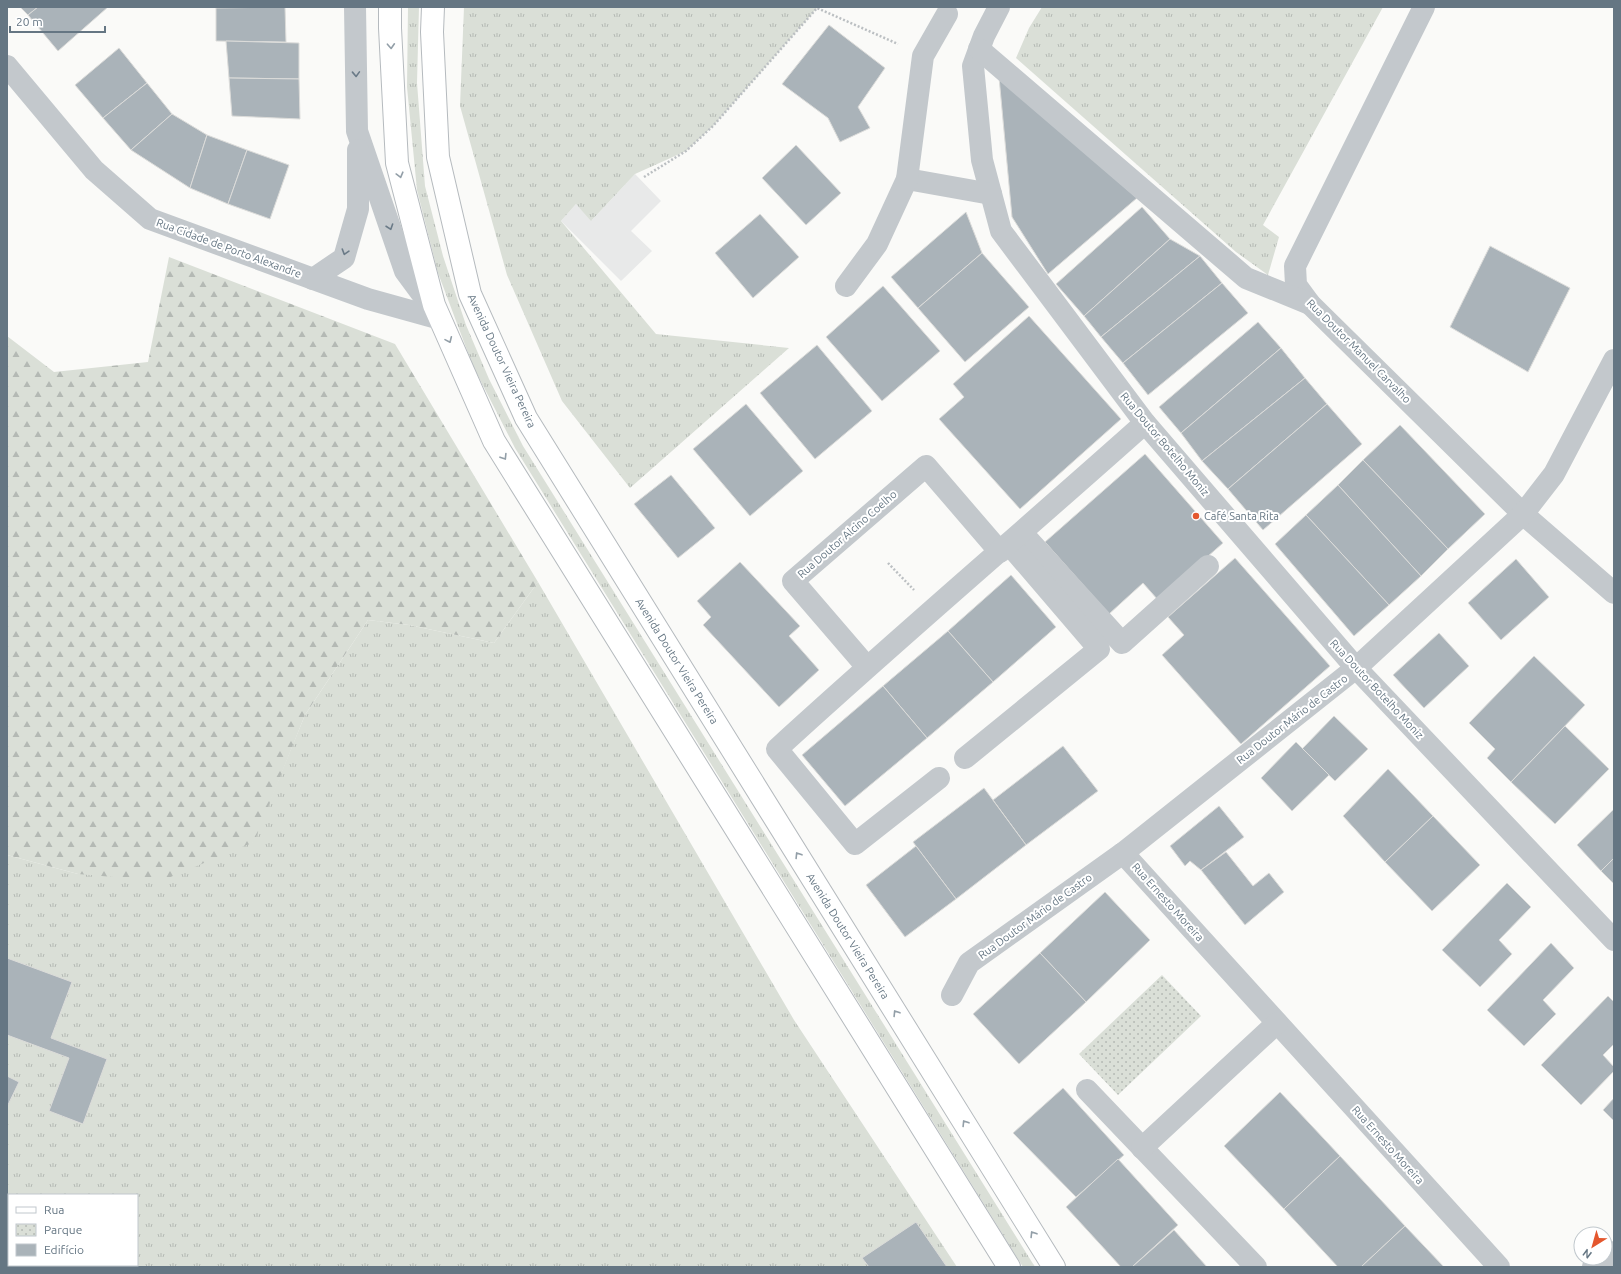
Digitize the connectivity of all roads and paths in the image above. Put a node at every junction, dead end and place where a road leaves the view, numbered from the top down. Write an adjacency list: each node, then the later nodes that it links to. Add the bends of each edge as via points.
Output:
1 (355, 7): 10 (street, one-way to 10)
2 (390, 7): 17 (main road, one-way to 17, via 396,163)
3 (433, 7): 38 (main road, Avenida Doutor Vieira Pereira, one-way to 3, via 526,418 470,294 438,157)
4 (999, 7): 7 (street, Rua Doutor Botelho Moniz)
5 (1424, 7): 16 (street, Rua Doutor Manuel Carvalho, via 1294,266 1296,285)
6 (947, 14): 8 (street)
7 (979, 49): 13 (street, Rua Doutor Botelho Moniz, via 973,66 977,120 982,160); 16 (street, via 1246,278)
8 (923, 56): 11 (path, via 817,8 713,126 686,151); 12 (street)
9 (7, 66): 14 (street, Rua Cidade de Porto Alexandre, via 94,170 150,219)
10 (357, 130): 14 (street, one-way to 14, via 358,209 344,258); 17 (street, one-way to 17, via 405,271)
11 (644, 177)
12 (907, 179): 13 (street); 15 (street, via 877,244)
13 (991, 194): 19 (street, Rua Doutor Botelho Moniz, via 1001,231)
14 (313, 279): 17 (street, Rua Cidade de Porto Alexandre, via 368,299)
15 (846, 286)
16 (1310, 304): 20 (street, Rua Doutor Manuel Carvalho)
17 (440, 319): 37 (main road, one-way to 37, via 494,441)
18 (1614, 360): 20 (street, Rua Doutor Mário de Castro, via 1554,474)
19 (1145, 423): 21 (street); 27 (street, Rua Doutor Botelho Moniz)
20 (1524, 514): 24 (street, Rua Doutor Manuel Carvalho); 27 (street, Rua Doutor Mário de Castro)
21 (1011, 543): 23 (street, via 1122,643); 25 (street); 26 (street, Rua Doutor Alcino Coelho, via 926,466 792,581); 28 (street, via 1099,648)
22 (888, 563): 25 (path)
23 (1208, 566)
24 (1614, 593)
25 (933, 610): 26 (street)
26 (867, 667): 29 (street, via 777,749 855,844)
27 (1356, 668): 30 (street, Rua Doutor Mário de Castro); 31 (street, Rua Doutor Botelho Moniz)
28 (965, 758)
29 (939, 778)
30 (1123, 852): 32 (street, Rua Doutor Mário de Castro, via 969,963); 33 (street, Rua Ernesto Moreira)
31 (1614, 940)
32 (952, 995)
33 (1277, 1023): 35 (street); 40 (street, Rua Ernesto Moreira)
34 (1087, 1090): 35 (street)
35 (1142, 1148): 39 (street)
36 (1614, 1252): 41 (street)
37 (1009, 1267)
38 (1054, 1267)
39 (1256, 1267)
40 (1499, 1267)
41 (1593, 1267)

